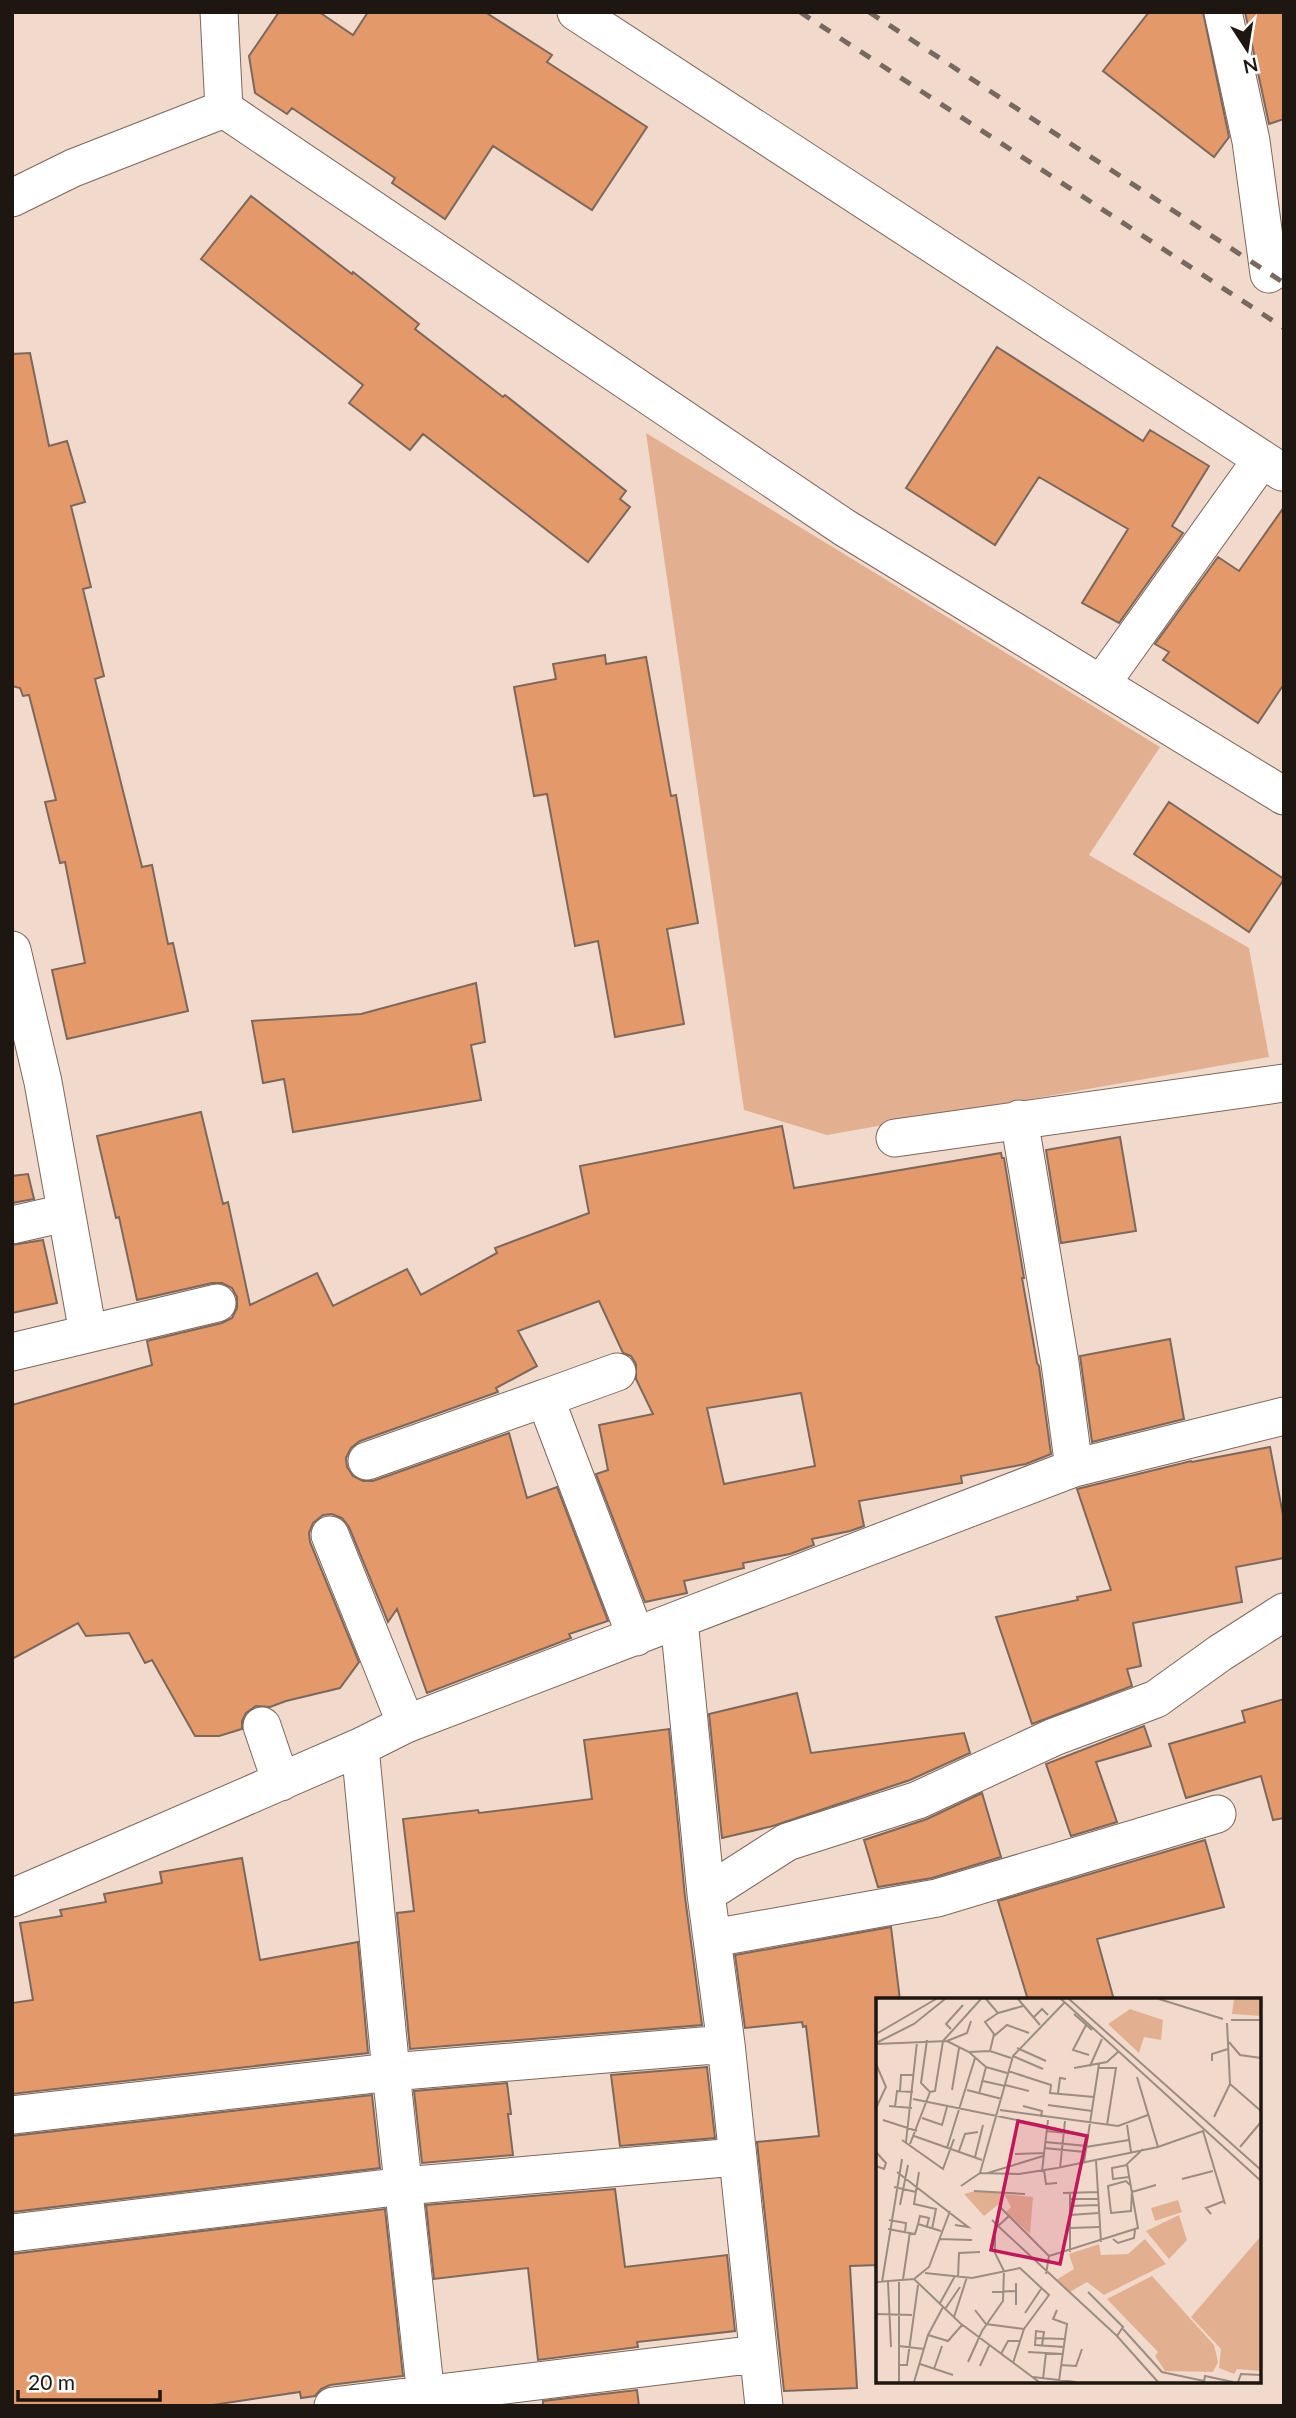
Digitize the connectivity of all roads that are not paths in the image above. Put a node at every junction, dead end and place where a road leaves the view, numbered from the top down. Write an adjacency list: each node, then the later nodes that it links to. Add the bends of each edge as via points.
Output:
1 (219, 12): 4 (street)
2 (576, 12): 7 (street)
3 (1223, 12): 6 (street, via 1251,141)
4 (224, 109): 5 (street); 8 (street, via 845,528)
5 (12, 198)
6 (1269, 274)
7 (1273, 466): 8 (street)
8 (1101, 684): 9 (street)
9 (1284, 796)
10 (12, 950): 12 (street)
11 (1284, 1083): 13 (street)
12 (28, 1086): 15 (street)
13 (1019, 1119): 14 (street); 24 (street)
14 (895, 1138)
15 (65, 1213): 16 (street); 18 (street)
16 (12, 1226)
17 (216, 1303): 18 (street)
18 (88, 1333): 19 (street)
19 (12, 1352)
20 (617, 1373): 21 (street)
21 (545, 1398): 23 (street); 28 (street)
22 (1284, 1416): 24 (street)
23 (366, 1461)
24 (1074, 1468): 27 (street)
25 (330, 1535): 29 (street)
26 (1284, 1612): 34 (street, via 1156,1699 1054,1737 918,1800 787,1842)
27 (678, 1620): 28 (street); 34 (street)
28 (636, 1637): 29 (street)
29 (406, 1724): 31 (street)
30 (262, 1726): 32 (street)
31 (360, 1747): 32 (street); 38 (street)
32 (281, 1782): 35 (street)
33 (1217, 1814): 36 (street, via 937,1899)
34 (706, 1894): 36 (street)
35 (12, 1898)
36 (713, 1938): 37 (street)
37 (726, 2044): 38 (street); 40 (street)
38 (391, 2072): 39 (street); 41 (street)
39 (12, 2115)
40 (736, 2157): 41 (street); 43 (street)
41 (404, 2186): 42 (street); 44 (street)
42 (12, 2233)
43 (757, 2354): 44 (street); 46 (street)
44 (426, 2401): 45 (street)
45 (333, 2406)
46 (764, 2406)

